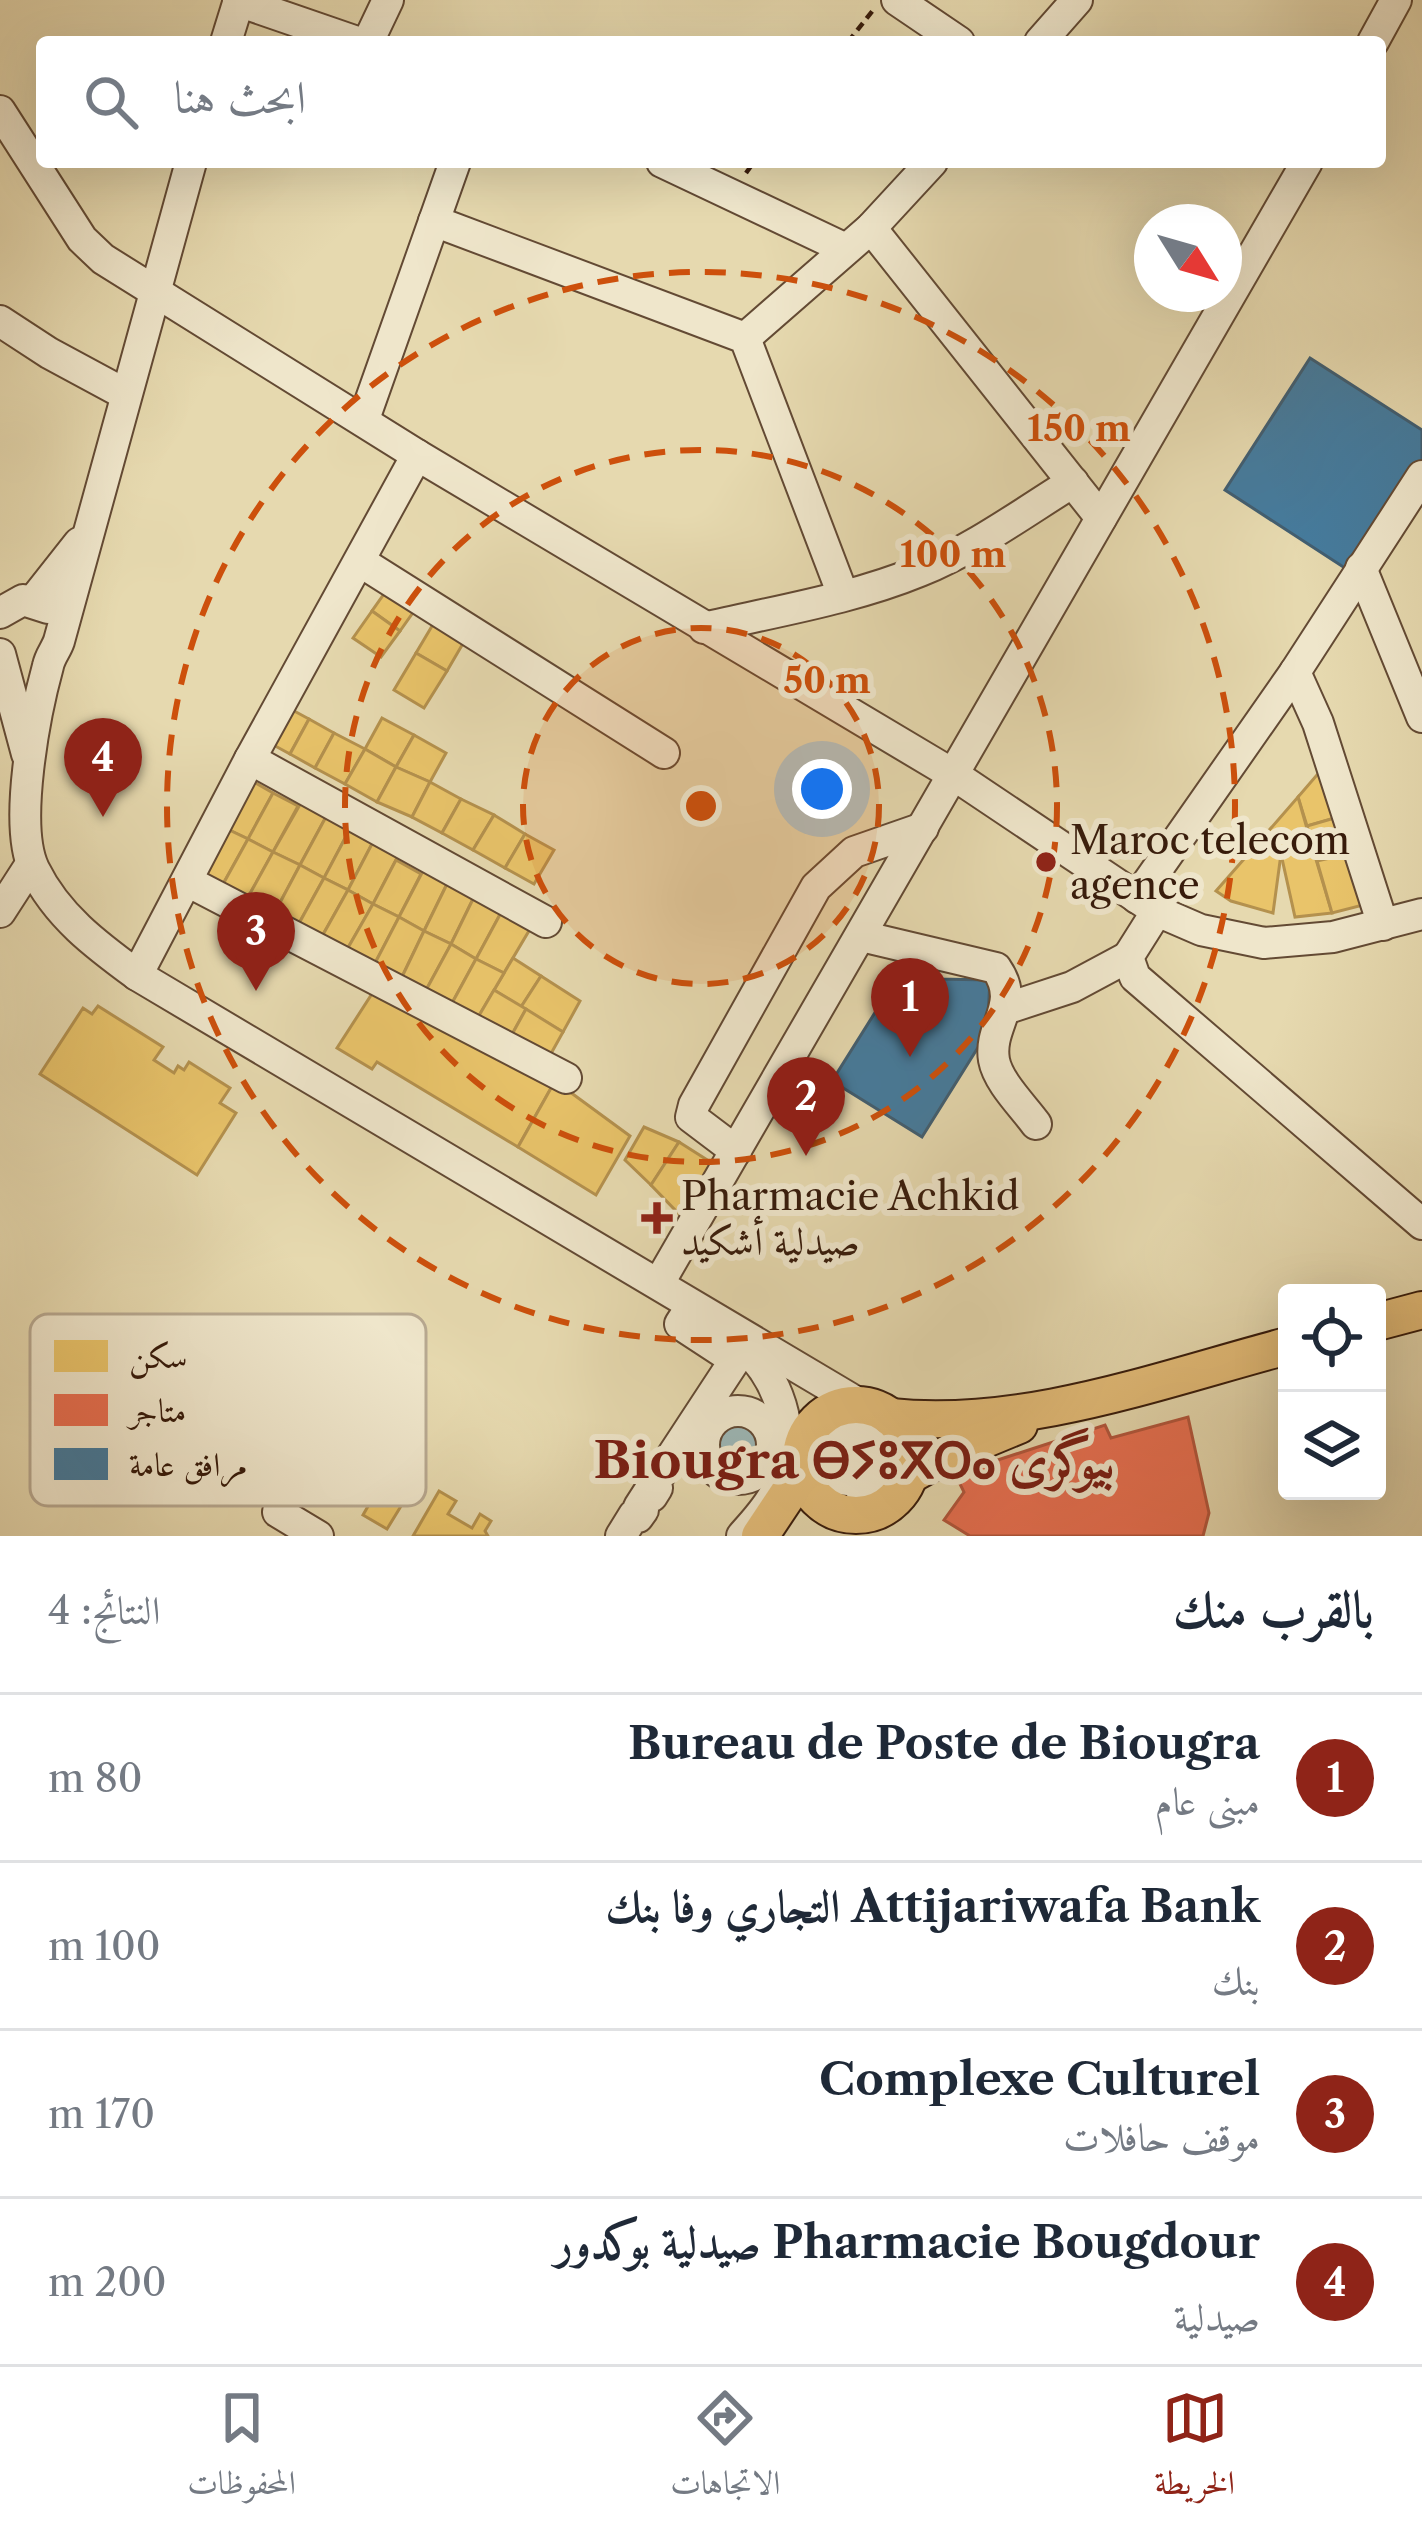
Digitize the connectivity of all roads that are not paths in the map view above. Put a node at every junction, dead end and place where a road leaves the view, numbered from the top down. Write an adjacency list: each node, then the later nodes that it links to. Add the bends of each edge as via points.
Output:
1 (238, 0): 6 (street); 7 (street)
2 (388, 0): 8 (street)
3 (897, 0): 9 (street)
4 (1077, 0): 10 (street)
5 (1396, 0): 11 (street)
6 (228, 36)
7 (340, 36)
8 (371, 36)
9 (950, 36)
10 (1045, 36)
11 (1376, 36)
12 (0, 111): 13 (street)
13 (36, 167)
14 (37, 168): 23 (street, via 82,239)
15 (188, 168): 23 (street)
16 (453, 168): 20 (street)
17 (675, 168): 22 (street)
18 (926, 168): 21 (street)
19 (1303, 168): 31 (street)
20 (434, 221): 25 (street); 27 (street)
21 (871, 228): 22 (street); 30 (street)
22 (846, 249): 25 (street)
23 (153, 292): 26 (street); 27 (street)
24 (0, 321): 26 (street)
25 (745, 338): 35 (street)
26 (125, 394): 32 (street)
27 (364, 419): 28 (street)
28 (418, 455): 33 (street); 37 (street)
29 (1422, 476): 34 (street)
30 (1072, 482): 31 (street); 35 (street, via 926,569)
31 (1101, 518): 45 (street)
32 (87, 533): 36 (street); 38 (street)
33 (361, 562): 42 (street); 43 (street)
34 (1361, 568): 40 (street); 41 (street)
35 (843, 595): 37 (street)
36 (12, 604): 38 (street, via 52,611)
37 (704, 628): 45 (street)
38 (54, 644): 39 (street, via 30,667); 44 (street)
39 (0, 655): 44 (street)
40 (1295, 671): 49 (street); 53 (street)
41 (1422, 717)
42 (664, 753)
43 (250, 759): 48 (street); 52 (street)
44 (28, 760): 47 (street)
45 (954, 775): 46 (street); 49 (street)
46 (923, 828): 54 (street); 60 (street, via 854,852 816,887 694,1105 698,1124)
47 (31, 864): 50 (street); 56 (street, via 82,934)
48 (187, 881): 56 (street); 58 (street)
49 (1147, 904): 53 (street, via 1201,930 1264,943); 55 (street)
50 (0, 912)
51 (1422, 914): 53 (street)
52 (546, 922)
53 (1383, 925)
54 (861, 937): 57 (street, via 996,968 1007,984); 60 (street)
55 (1128, 957): 57 (street); 61 (street, via 1135,977)
56 (137, 975): 62 (street)
57 (1005, 1009): 59 (street, via 993,1054)
58 (566, 1078)
59 (1036, 1124)
60 (736, 1151): 62 (street)
61 (1422, 1224)
62 (659, 1283): 65 (street)
63 (1422, 1310): 64 (main road)
64 (1386, 1320)
65 (750, 1338): 68 (street); 69 (street)
66 (1278, 1348): 67 (main road)
67 (1073, 1403): 68 (main road); 71 (main road)
68 (868, 1429): 69 (main road, via 830,1411); 71 (main road, via 908,1444)
69 (807, 1434): 70 (main road)
70 (802, 1472): 73 (main road, via 821,1503); 77 (main road)
71 (908, 1476): 73 (main road, via 888,1504)
72 (278, 1512): 74 (street)
73 (856, 1514): 78 (main road)
74 (319, 1536)
75 (621, 1536): 76 (street, via 735,1360 680,1324 689,1310 751,1354 783,1406 781,1477)
76 (742, 1536)
77 (760, 1536)
78 (822, 1536)

